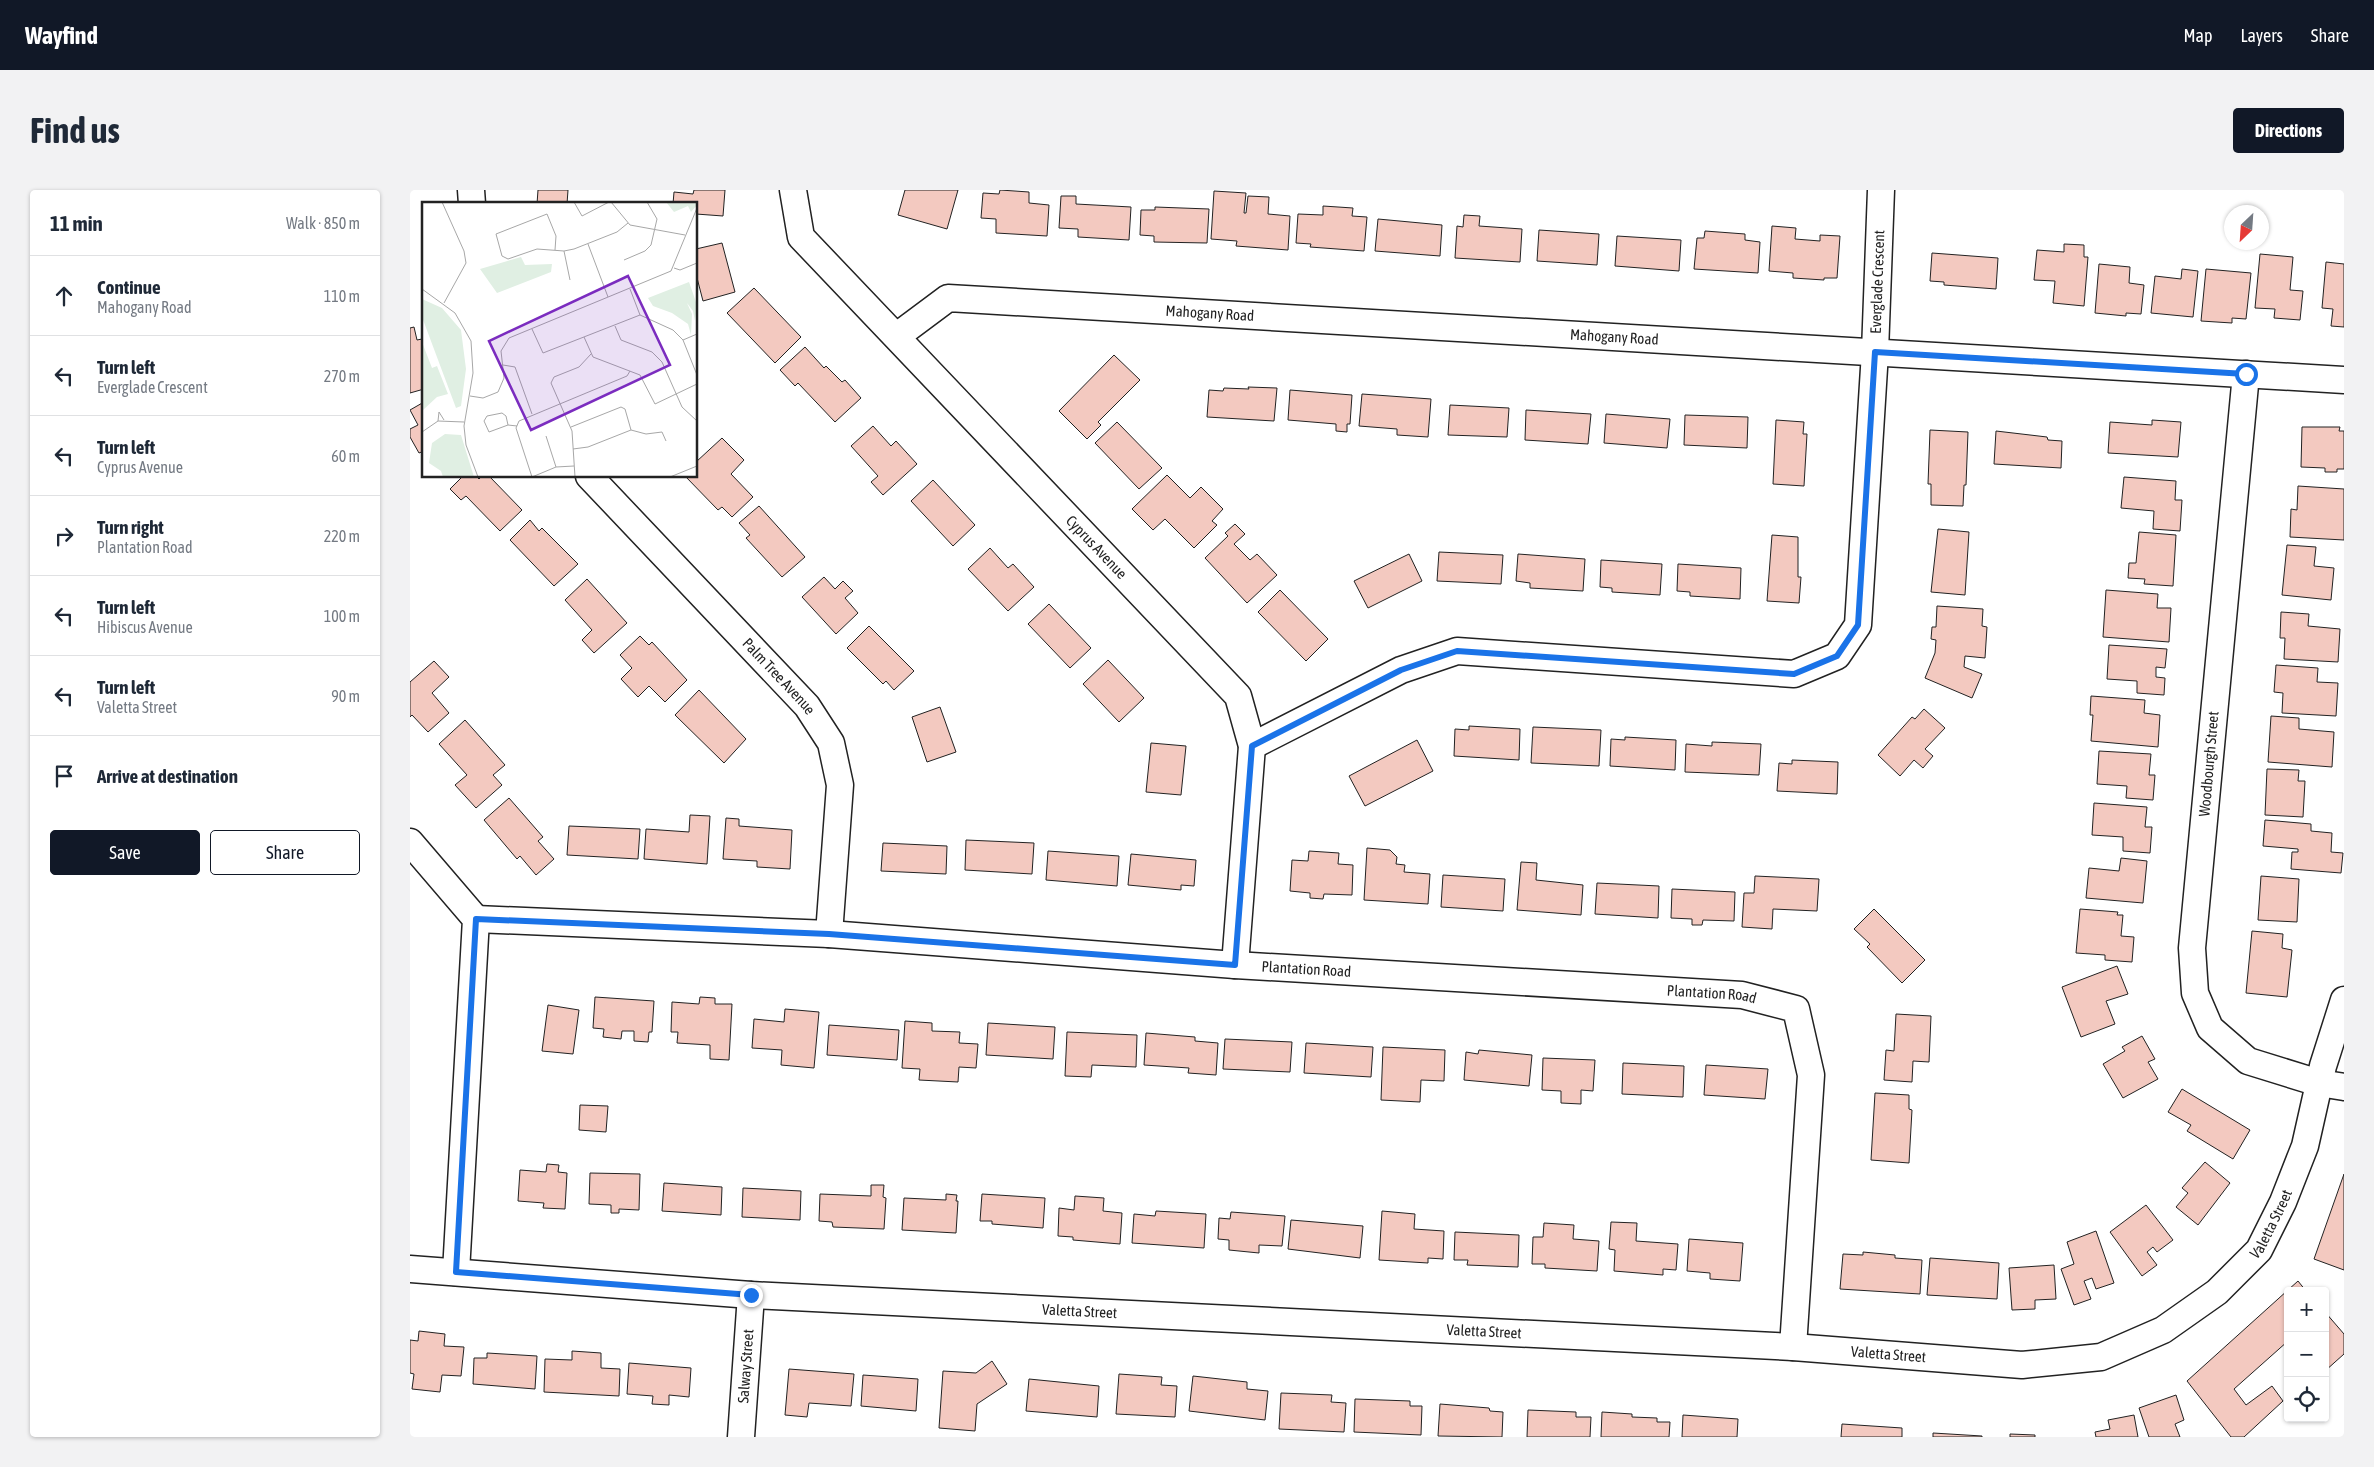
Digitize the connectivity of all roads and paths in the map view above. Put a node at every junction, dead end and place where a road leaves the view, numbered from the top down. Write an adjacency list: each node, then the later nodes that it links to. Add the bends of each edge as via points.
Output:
1 (793, 190): 3 (street, Cyprus Avenue, via 801,237)
2 (1881, 190): 4 (street, Everglade Crescent)
3 (897, 336): 4 (street, Mahogany Road, via 948,298); 8 (street, Cyprus Avenue, via 1238,696)
4 (1875, 352): 5 (street, Mahogany Road); 8 (street, Everglade Crescent, via 1858,625 1837,656 1794,674 1457,651 1401,670)
5 (2246, 374): 6 (street, Mahogany Road); 14 (street, Woodbourgh Street, via 2192,948 2195,993 2210,1028 2248,1061)
6 (2344, 380)
7 (591, 478): 11 (street, Palm Tree Avenue, via 807,706 831,743 840,785)
8 (1252, 746): 12 (street, Cyprus Avenue)
9 (410, 842): 10 (street)
10 (476, 919): 11 (street, Plantation Road); 16 (street)
11 (829, 934): 12 (street, Plantation Road)
12 (1235, 965): 18 (street, Plantation Road, via 1742,995 1796,1009 1811,1075)
13 (2344, 1000): 14 (street, Valetta Street)
14 (2332, 1085): 18 (street, Valetta Street, via 2283,1202 2259,1250 2217,1292 2162,1330 2100,1357 2022,1365)
15 (410, 1269): 16 (street, Valetta Street)
16 (456, 1272): 17 (street, Valetta Street)
17 (751, 1295): 18 (street, Valetta Street); 19 (street, Salway Street)
18 (1793, 1347)
19 (741, 1437)

